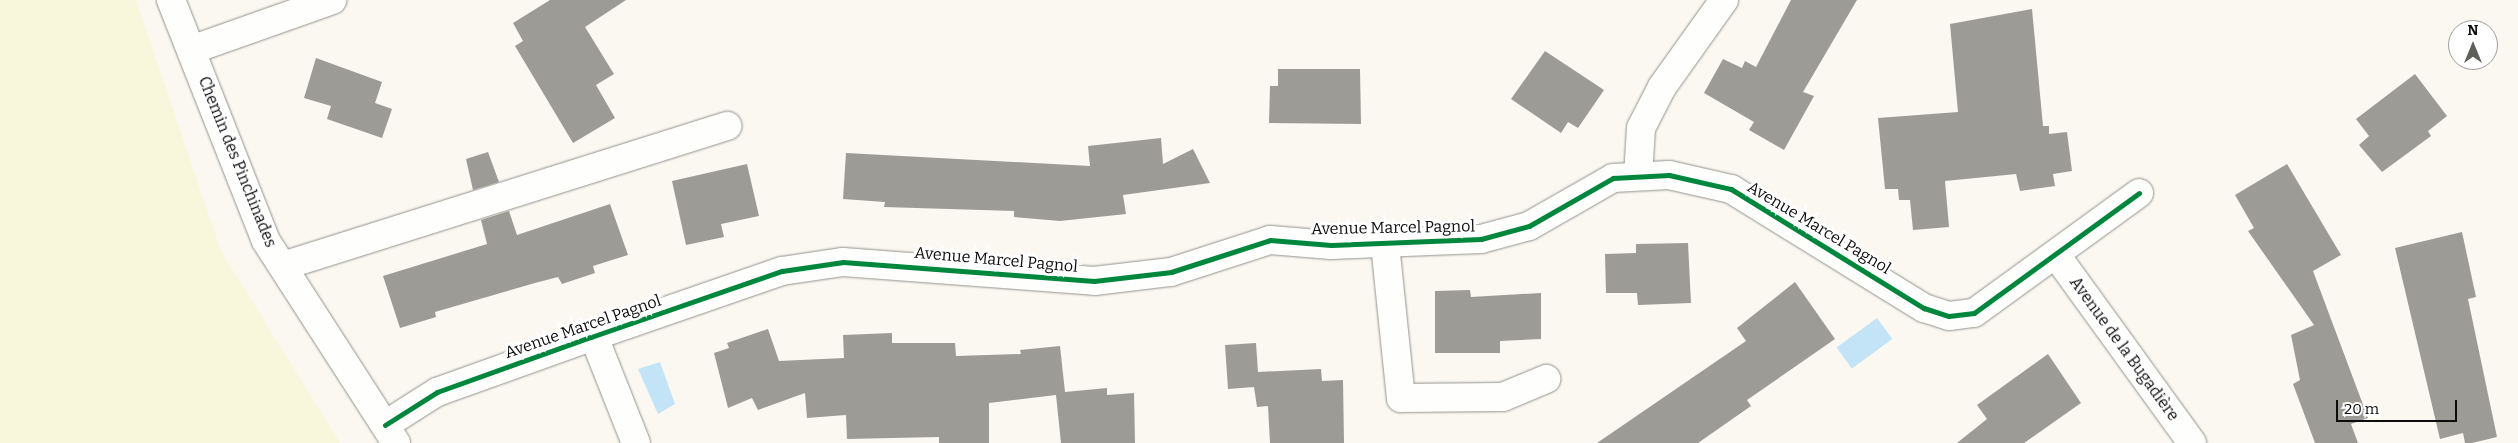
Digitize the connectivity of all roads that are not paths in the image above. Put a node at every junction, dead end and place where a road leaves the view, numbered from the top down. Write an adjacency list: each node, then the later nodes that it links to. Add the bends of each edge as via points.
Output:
1 (171, 0): 4 (street, Chemin des Pinchinades)
2 (332, 0): 4 (street)
3 (1724, 0): 6 (street, via 1662,87 1641,128)
4 (191, 50): 10 (street, Chemin des Pinchinades, via 266,241)
5 (727, 126): 10 (street)
6 (1638, 176): 8 (street, Avenue Marcel Pagnol, via 1613,178 1529,226 1481,239); 9 (street, Avenue Marcel Pagnol, via 1669,175 1731,189 1924,308 1949,316 1974,313)
7 (2139, 193): 9 (street, Avenue Marcel Pagnol)
8 (1385, 244): 11 (street, Avenue Marcel Pagnol, via 1270,240 1171,272 1094,281 842,262 782,271); 12 (street, via 1402,398 1502,397)
9 (2056, 256): 15 (street, Avenue de la Bugadière)
10 (283, 266): 13 (street, Chemin des Pinchinades)
11 (594, 337): 13 (street, Avenue Marcel Pagnol, via 437,392); 14 (street)
12 (1546, 378)
13 (391, 434)
14 (636, 443)
15 (2192, 443)

